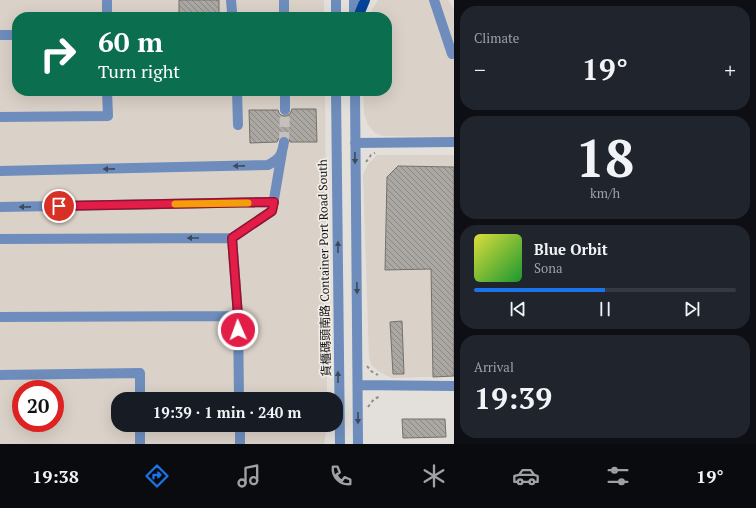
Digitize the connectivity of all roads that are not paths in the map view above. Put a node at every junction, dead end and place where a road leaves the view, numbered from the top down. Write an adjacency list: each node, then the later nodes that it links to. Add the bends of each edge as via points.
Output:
1 (107, 0): 8 (street)
2 (231, 0): 9 (street)
3 (284, 0): 10 (street)
4 (336, 0): 11 (street)
5 (354, 0): 12 (street)
6 (365, 0): 13 (main road)
7 (434, 0): 16 (street)
8 (107, 12)
9 (232, 12)
10 (284, 12)
11 (336, 12)
12 (354, 12)
13 (360, 12)
14 (0, 35): 15 (street)
15 (12, 35)
16 (452, 54)
17 (107, 96): 23 (street, via 108,116)
18 (238, 96): 24 (street)
19 (285, 96): 22 (street)
20 (336, 96): 43 (street, 貨櫃碼頭南路 Container Port Road South, one-way to 20)
21 (355, 96): 26 (street)
22 (285, 110)
23 (0, 117)
24 (238, 125)
25 (454, 142): 26 (street)
26 (355, 143): 35 (street, one-way to 35)
27 (0, 172): 28 (street, one-way to 27, via 283,147 277,161 263,166)
28 (274, 202): 29 (street, one-way to 29); 30 (street, via 272,211)
29 (0, 207)
30 (232, 238): 31 (street, one-way to 31); 32 (street)
31 (0, 239)
32 (238, 316): 33 (street); 38 (street)
33 (0, 317)
34 (0, 375): 37 (street, via 140,373)
35 (358, 385): 36 (street); 44 (street, one-way to 44)
36 (454, 386)
37 (140, 392)
38 (239, 392)
39 (140, 432): 41 (street)
40 (240, 432): 42 (street)
41 (140, 444)
42 (240, 444)
43 (340, 444)
44 (358, 444)

